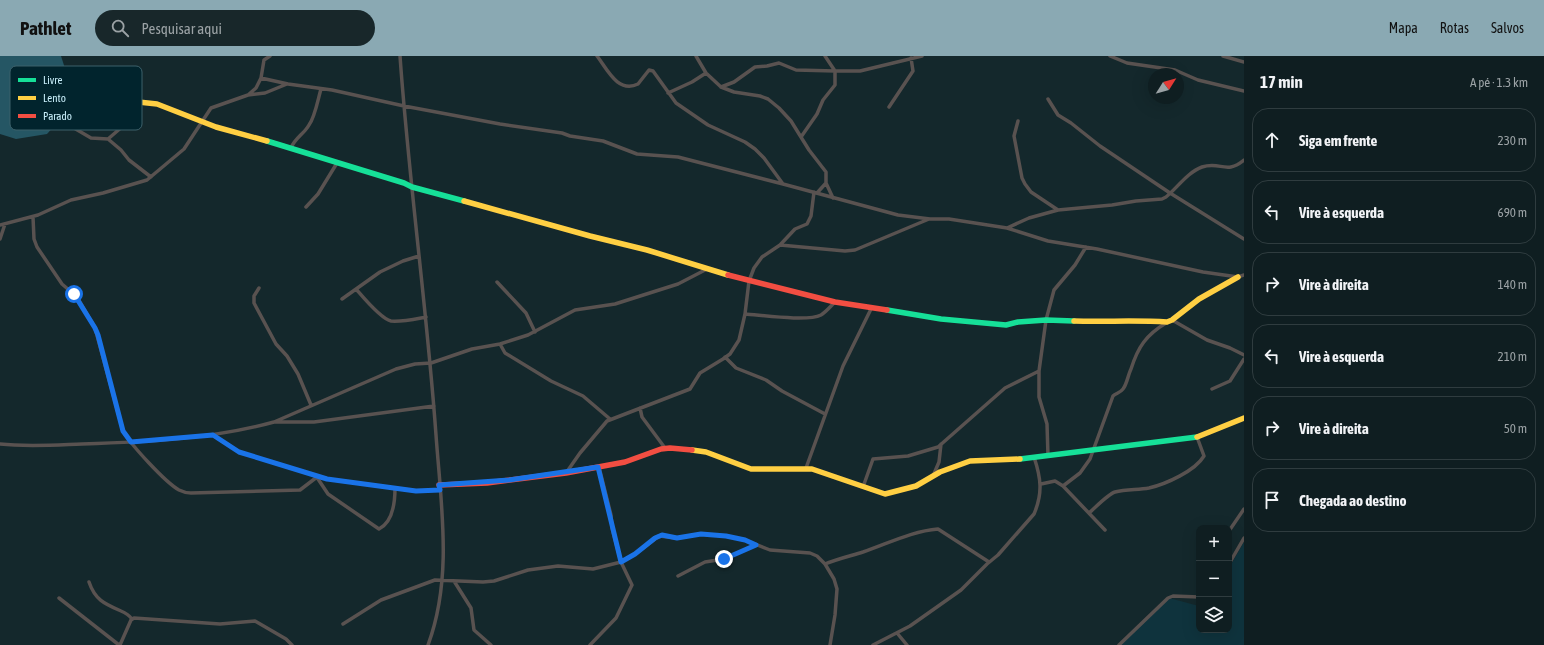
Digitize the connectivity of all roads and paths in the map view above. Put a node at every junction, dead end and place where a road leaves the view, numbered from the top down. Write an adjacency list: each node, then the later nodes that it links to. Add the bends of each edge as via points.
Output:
1 (270, 56): 13 (street, via 264,60)
2 (400, 56): 22 (street)
3 (597, 56): 18 (street, via 621,86 635,86 651,70)
4 (696, 56): 12 (street)
5 (825, 56): 11 (street)
6 (922, 56): 9 (street)
7 (1110, 56): 17 (street, via 1127,63 1175,70 1198,80)
8 (1223, 56): 10 (street)
9 (911, 58): 11 (street, via 860,71); 23 (street, via 913,71)
10 (1244, 62)
11 (835, 72): 15 (street, via 796,70 780,62 755,67 734,82); 28 (street, via 834,88 823,100)
12 (706, 73): 15 (street); 18 (street)
13 (261, 78): 14 (street); 19 (street, via 256,88)
14 (288, 84): 16 (street); 19 (street, via 265,93)
15 (721, 87): 28 (street, via 768,99 791,121)
16 (321, 89): 22 (street); 30 (street, via 312,121)
17 (1244, 91)
18 (668, 93): 35 (street, via 676,103 708,125 755,149)
19 (248, 94): 24 (street, via 213,107)
20 (1048, 99): 38 (street, via 1061,118)
21 (142, 103): 24 (street, via 157,104)
22 (404, 106): 35 (street, via 603,141 636,154 678,157); 36 (street)
23 (889, 107)
24 (203, 121): 30 (street); 33 (street, via 184,149)
25 (1018, 121): 41 (street, via 1014,136 1022,178 1031,192)
26 (77, 130): 29 (street, via 91,138)
27 (118, 130): 29 (street)
28 (801, 137): 34 (street, via 826,172)
29 (108, 139): 33 (street)
30 (291, 148): 32 (street)
31 (1244, 160): 38 (street, via 1231,168 1214,165 1198,169)
32 (337, 163): 36 (street); 40 (street, via 318,194)
33 (151, 177): 42 (street, via 71,200)
34 (826, 183): 37 (street); 39 (street)
35 (784, 184): 37 (street)
36 (412, 187): 51 (street); 52 (street, via 647,250)
37 (815, 192): 39 (street); 49 (street, via 807,224 792,232)
38 (1170, 194): 41 (street, via 1162,199); 48 (street)
39 (833, 198): 43 (street, via 898,215)
40 (306, 207)
41 (1058, 210): 46 (street, via 1029,218)
42 (33, 217): 44 (street); 82 (street, via 37,248 62,284 77,298 95,328 123,431)
43 (930, 219): 46 (street, via 949,219); 49 (street, via 855,250)
44 (5, 224): 45 (street); 47 (street)
45 (0, 225)
46 (1007, 228): 50 (street, via 1048,241)
47 (0, 239)
48 (1244, 239)
49 (780, 245): 54 (street, via 762,257)
50 (1086, 247): 53 (street, via 1202,272); 63 (street, via 1054,290)
51 (420, 256): 57 (street, via 386,268); 62 (street)
52 (707, 269): 54 (street); 65 (street, via 678,284 615,304 575,310)
53 (1241, 276): 64 (street, via 1199,299)
54 (749, 281): 59 (street); 61 (street)
55 (497, 282): 65 (street, via 526,312)
56 (259, 288): 73 (street, via 254,296 254,303 276,344 298,374)
57 (356, 289): 58 (street); 62 (street, via 374,309 388,319)
58 (342, 299)
59 (835, 302): 60 (street); 61 (street, via 826,312 813,318)
60 (871, 309): 63 (street, via 941,320 1006,325); 76 (street, via 843,366)
61 (745, 314): 68 (street, via 739,340)
62 (426, 317): 70 (street)
63 (1046, 320): 64 (street); 71 (street)
64 (1169, 321): 67 (street); 86 (street, via 1149,334 1135,356 1124,388 1113,396)
65 (536, 332): 66 (street)
66 (500, 344): 70 (street, via 472,349); 78 (street, via 505,353 550,381 584,396)
67 (1244, 355)
68 (725, 357): 75 (street, via 700,373 690,389); 76 (street, via 736,368 766,380)
69 (1244, 359): 72 (street, via 1230,381)
70 (431, 363): 73 (street, via 396,369); 74 (street)
71 (1039, 371): 84 (street, via 1005,388); 87 (street, via 1039,397 1047,424)
72 (1212, 389)
73 (311, 405): 79 (street)
74 (434, 406): 79 (street, via 314,422); 98 (street)
75 (640, 408): 78 (street); 85 (street, via 642,417)
76 (825, 414): 90 (street)
77 (1244, 418): 81 (street)
78 (610, 419): 91 (street, via 597,430)
79 (274, 422): 80 (street)
80 (213, 435): 82 (street); 92 (street, via 239,452)
81 (1197, 438): 86 (street); 100 (street, via 1204,456 1186,472 1149,488 1116,492)
82 (131, 442): 83 (street); 92 (street, via 160,474 184,492 300,490)
83 (0, 444)
84 (941, 444): 93 (street, via 939,462); 96 (street, via 935,449 915,454 873,459)
85 (665, 448): 89 (street, via 625,462); 90 (street, via 702,451 750,469)
86 (1095, 449): 87 (street); 95 (street, via 1085,467)
87 (1048, 456): 88 (street)
88 (1034, 457): 93 (street, via 1006,461 970,461); 94 (street)
89 (598, 467): 91 (street); 106 (street)
90 (806, 468): 96 (street)
91 (566, 473): 98 (street)
92 (316, 476): 97 (street); 97 (street, via 328,494 379,529 391,515)
93 (932, 476): 96 (street, via 916,486 885,494)
94 (1041, 484): 95 (street, via 1055,481); 107 (street, via 1034,514)
95 (1063, 486): 100 (street)
96 (863, 487)
97 (395, 488): 98 (street, via 420,491)
98 (440, 488): 110 (street, via 443,533)
99 (1244, 509): 101 (street)
100 (1089, 513): 102 (street)
101 (1232, 527)
102 (1106, 530)
103 (1244, 538): 105 (street)
104 (756, 545): 106 (street, via 726,536 701,534 677,538 662,535); 108 (street, via 770,550 810,553); 109 (street, via 724,559 705,562)
105 (1231, 561)
106 (621, 562): 111 (street, via 593,569 558,566 528,570 494,581); 122 (street, via 632,587 616,618)
107 (989, 562): 108 (street, via 940,530 935,530 912,535); 117 (street, via 956,594)
108 (825, 564): 123 (street, via 837,589)
109 (678, 576)
110 (442, 581): 111 (street); 116 (street, via 435,580 389,596); 120 (street, via 440,603)
111 (454, 581): 121 (street, via 471,608 474,630)
112 (89, 582): 115 (street, via 96,597)
113 (1196, 597): 126 (street, via 1168,598)
114 (59, 598): 118 (street)
115 (132, 619): 118 (street); 119 (street, via 220,624 255,621)
116 (343, 624)
117 (897, 632): 124 (street); 125 (street)
118 (119, 645)
119 (292, 645)
120 (428, 645)
121 (491, 645)
122 (590, 645)
123 (830, 645)
124 (872, 645)
125 (907, 645)
126 (1119, 645)

